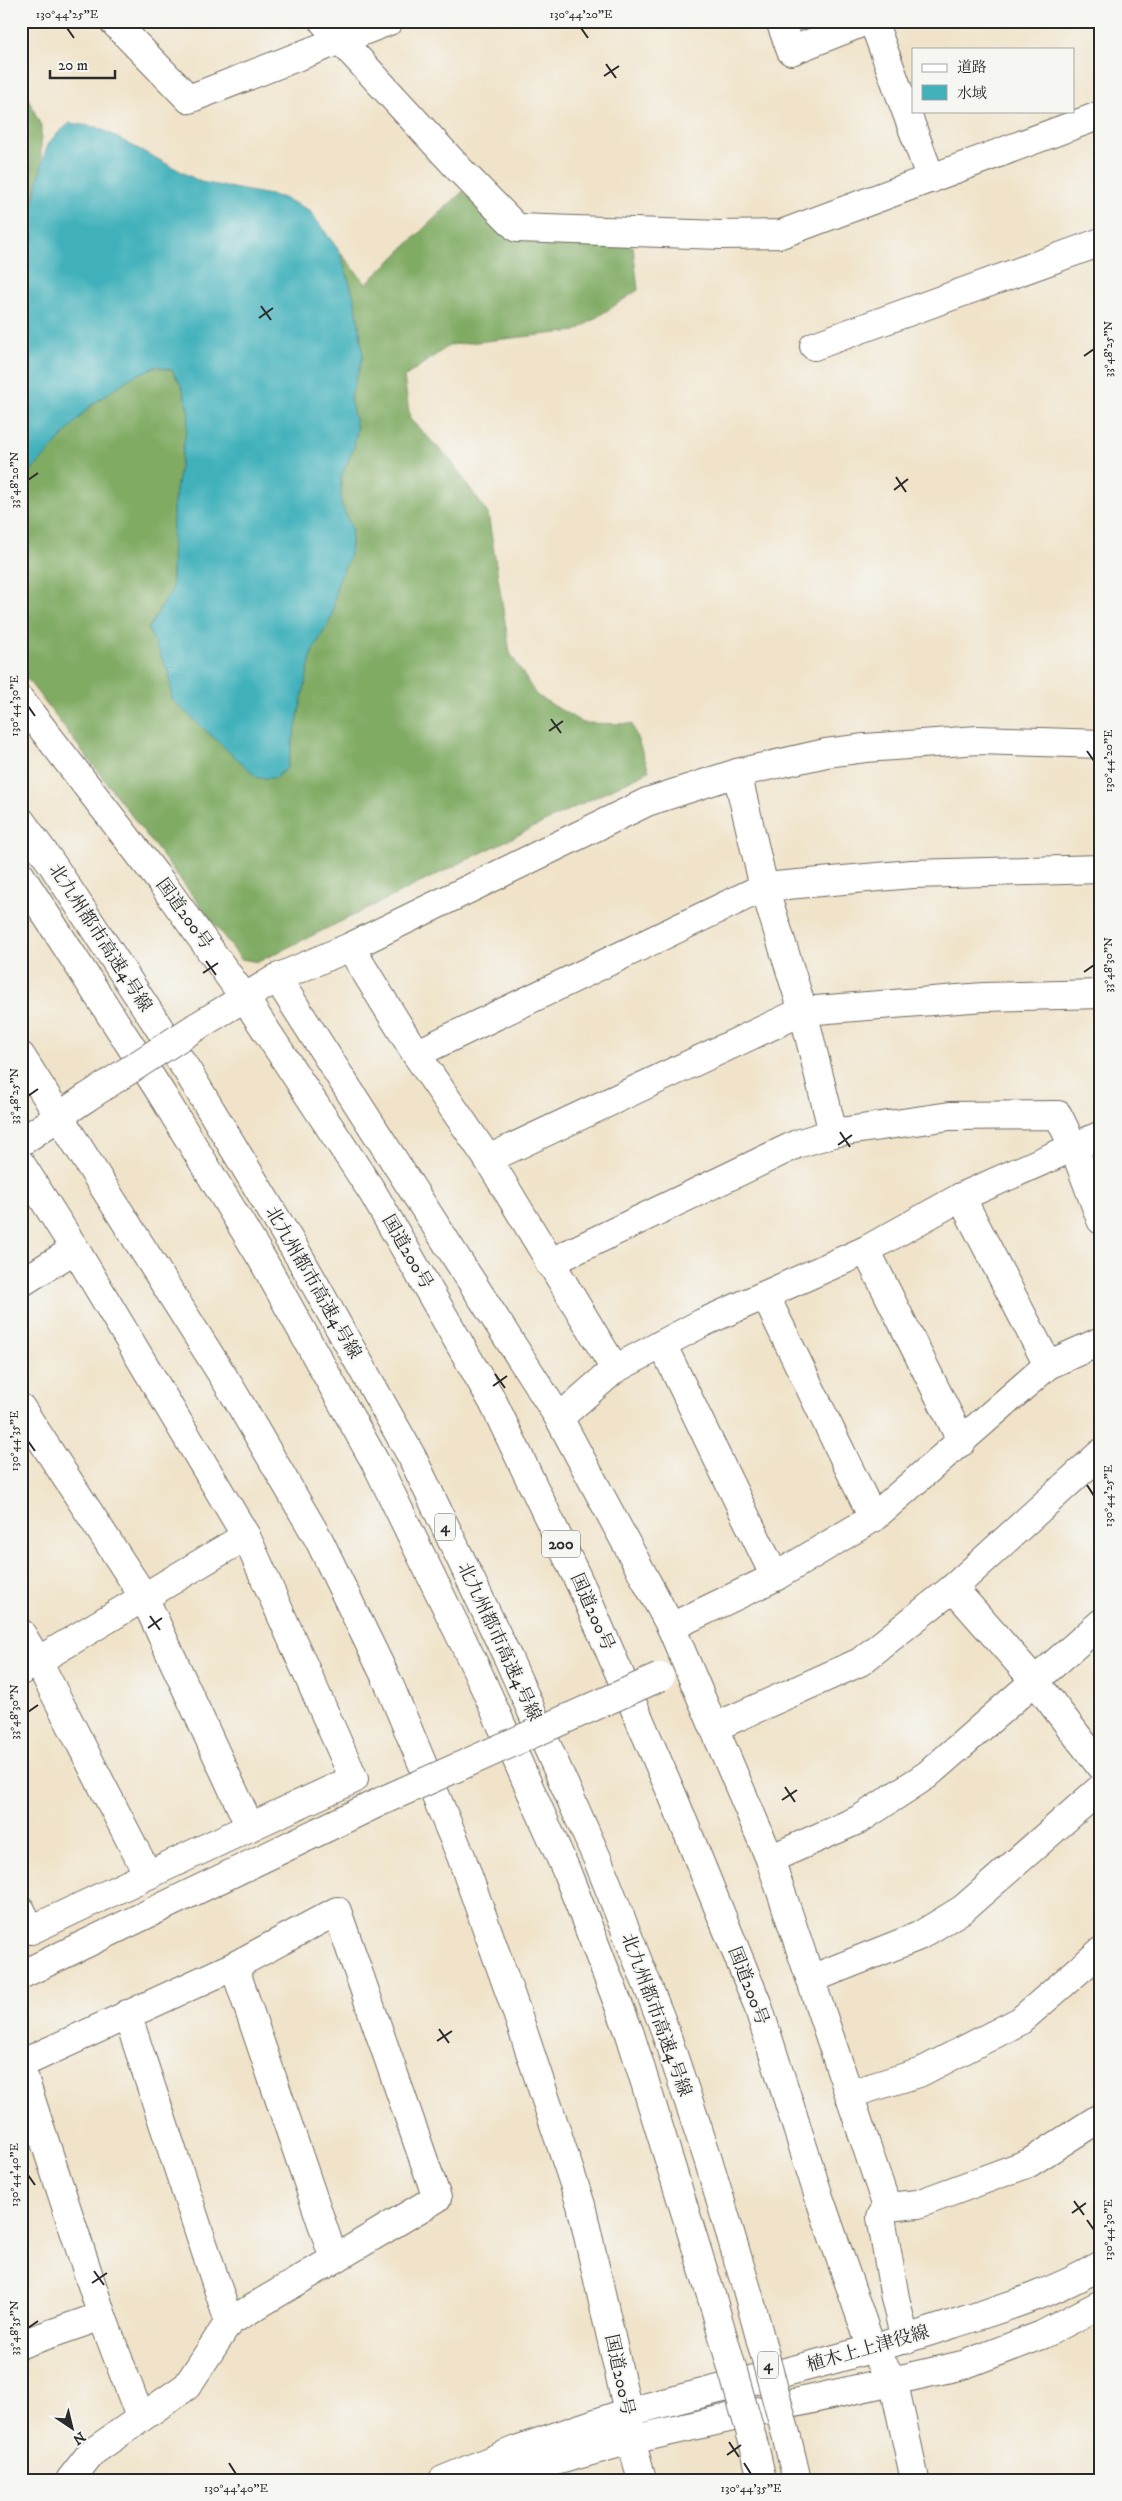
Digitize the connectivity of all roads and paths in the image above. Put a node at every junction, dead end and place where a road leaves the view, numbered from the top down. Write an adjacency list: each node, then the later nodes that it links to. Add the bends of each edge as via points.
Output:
1 (113, 21): 6 (main road, via 189,99)
2 (389, 21): 6 (main road)
3 (780, 21): 4 (main road, via 791,51)
4 (866, 21)
5 (873, 21): 8 (main road)
6 (331, 30): 8 (main road, via 518,228 781,234)
7 (1101, 115): 8 (main road)
8 (931, 179)
9 (1101, 242): 10 (main road)
10 (814, 346)
11 (21, 701): 21 (main road, 国道200号 / 200, via 161,882)
12 (1101, 744): 13 (main road, via 978,740 865,748 826,753)
13 (737, 773): 17 (main road); 18 (main road, via 647,802)
14 (21, 821): 92 (main road, 北九州都市高速4号線 / 4, bridge, via 188,1072 300,1258 412,1457 508,1658 597,1858 662,2022 748,2293)
15 (1101, 869): 17 (main road, via 912,874)
16 (21, 876): 91 (main road, 北九州都市高速4号線 / 4, bridge, via 161,1093 262,1259 379,1469 472,1659 566,1870 630,2034 714,2305)
17 (764, 887): 22 (main road); 23 (main road)
18 (350, 947): 19 (main road); 23 (main road)
19 (277, 978): 21 (main road); 44 (main road)
20 (1101, 994): 22 (main road, via 984,997)
21 (244, 997): 25 (main road, bridge); 82 (main road, 国道200号 / 200, via 373,1194 488,1394 584,1592 674,1799 756,2004)
22 (803, 1011): 26 (main road); 30 (main road)
23 (416, 1054): 30 (main road)
24 (21, 1056): 25 (main road, 国道200号)
25 (59, 1116): 28 (main road); 84 (main road, 国道200号, via 233,1392 319,1540 389,1684 461,1856 581,2205)
26 (832, 1133): 29 (main road, via 950,1116 1058,1115); 36 (main road, via 797,1144)
27 (1101, 1135): 29 (main road)
28 (21, 1142)
29 (1074, 1148): 32 (main road); 33 (main road)
30 (488, 1159): 36 (main road)
31 (21, 1164): 34 (main road)
32 (961, 1197): 35 (main road); 41 (main road)
33 (1101, 1220)
34 (75, 1249): 37 (main road); 48 (main road)
35 (866, 1250): 38 (main road); 45 (main road)
36 (549, 1263): 42 (main road)
37 (21, 1284)
38 (765, 1295): 40 (main road); 47 (main road)
39 (1101, 1341): 41 (main road)
40 (662, 1344): 42 (main road); 49 (main road)
41 (1048, 1365): 45 (main road)
42 (615, 1369): 44 (main road)
43 (21, 1408): 51 (main road)
44 (559, 1418): 53 (main road)
45 (962, 1442): 47 (main road)
46 (1101, 1453): 50 (main road)
47 (873, 1518): 49 (main road)
48 (246, 1536): 51 (main road); 61 (main road, via 354,1779)
49 (775, 1577): 53 (main road)
50 (953, 1588): 57 (main road); 58 (main road, via 860,1662)
51 (144, 1597): 56 (main road); 61 (main road)
52 (1101, 1623): 57 (main road)
53 (671, 1627): 55 (main road)
54 (21, 1633): 56 (main road)
55 (689, 1665): 58 (main road); 67 (main road, bridge, via 384,1800)
56 (30, 1666): 63 (main road)
57 (1035, 1681): 59 (main road); 62 (main road, via 927,1775 860,1819)
58 (715, 1727): 62 (main road)
59 (1101, 1767)
60 (1101, 1788): 68 (main road, via 963,1909 919,1936)
61 (250, 1827): 63 (main road)
62 (770, 1859): 68 (main road)
63 (148, 1875): 64 (main road, via 31,1930)
64 (21, 1910)
65 (1101, 1951): 72 (main road, via 1020,2021 919,2073)
66 (234, 1966): 69 (main road); 75 (main road); 75 (main road, via 337,1911 437,2198)
67 (21, 1975)
68 (811, 1979): 72 (main road)
69 (127, 2014): 70 (main road); 79 (main road)
70 (21, 2064)
71 (21, 2069): 78 (main road)
72 (850, 2094): 74 (main road)
73 (1101, 2117): 74 (main road, via 1029,2163 918,2204)
74 (887, 2207): 80 (main road, via 881,2217)
75 (334, 2259): 79 (main road)
76 (1101, 2265): 80 (main road, 植木上上津役線, via 1077,2279 1000,2309)
77 (1101, 2304): 83 (main road, 植木上上津役線, via 1042,2335 963,2365)
78 (102, 2316): 81 (main road); 85 (main road)
79 (229, 2322): 85 (main road, via 187,2386)
80 (905, 2340): 82 (main road, 植木上上津役線)
81 (21, 2344)
82 (872, 2349): 83 (main road, 国道200号 / 200); 84 (main road, 植木上上津役線)
83 (893, 2379): 86 (main road, 植木上上津役線); 93 (main road, 国道200号 / 200)
84 (628, 2412): 86 (main road, 国道200号); 88 (main road, 植木上上津役線, via 516,2450)
85 (140, 2417): 87 (main road, via 91,2453)
86 (631, 2440): 89 (main road, 植木上上津役線, via 548,2463); 90 (main road, 国道200号)
87 (70, 2480)
88 (443, 2480)
89 (502, 2480)
90 (642, 2480)
91 (762, 2480)
92 (797, 2480)
93 (915, 2480)

